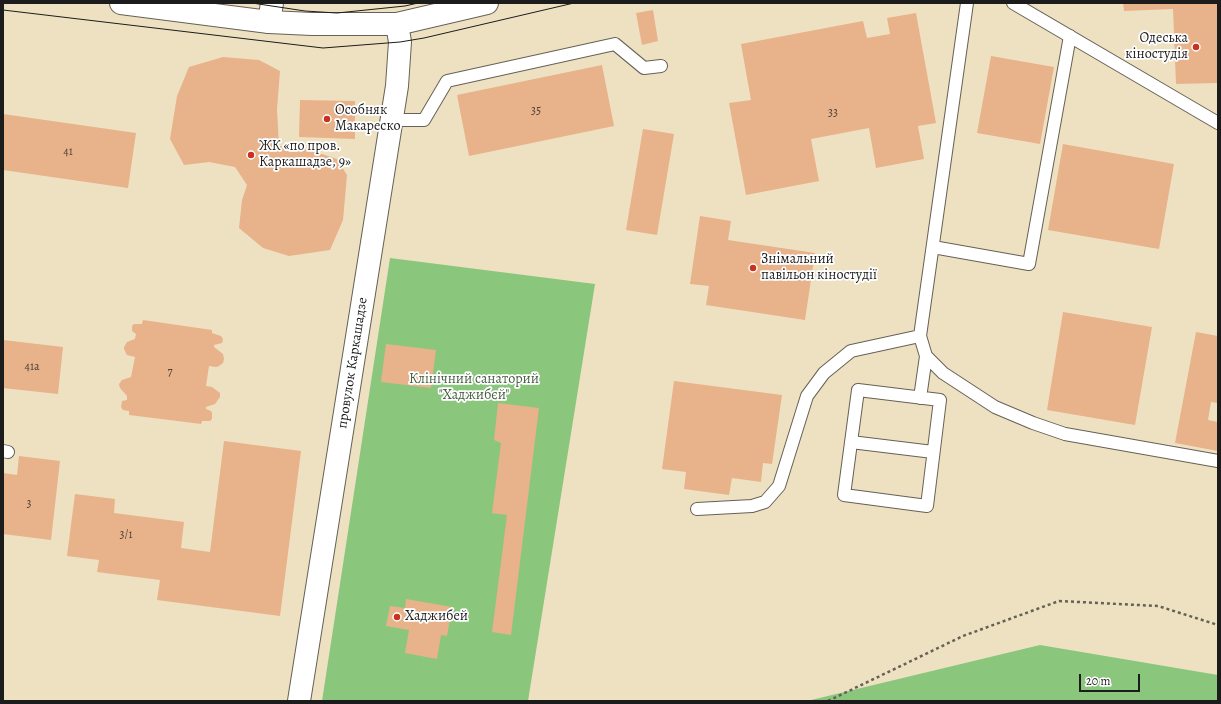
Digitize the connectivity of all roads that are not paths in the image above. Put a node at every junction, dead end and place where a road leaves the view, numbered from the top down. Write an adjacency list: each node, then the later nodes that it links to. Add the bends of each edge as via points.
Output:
1 (122, 3): 5 (street)
2 (487, 3): 6 (street)
3 (968, 3): 11 (lane)
4 (1013, 3): 7 (lane)
5 (270, 12): 6 (street, via 312,24)
6 (397, 24): 9 (street, провулок Каркашадзе, via 400,42)
7 (1070, 36): 10 (lane); 11 (lane, via 1029,264)
8 (661, 66): 9 (lane, via 644,68 616,44 447,81 424,120)
9 (392, 120): 19 (street, провулок Каркашадзе)
10 (1218, 123)
11 (933, 247): 12 (lane)
12 (920, 336): 13 (lane); 18 (lane, via 851,351 824,373 807,396 779,486 765,502 752,506)
13 (926, 356): 14 (lane); 17 (lane, via 943,373 995,407 1033,423 1065,434)
14 (920, 398): 15 (lane, via 858,390); 16 (lane, via 940,400)
15 (851, 442): 16 (lane); 16 (lane, via 844,495 927,506)
16 (933, 452)
17 (1218, 461)
18 (697, 509)
19 (300, 701)

